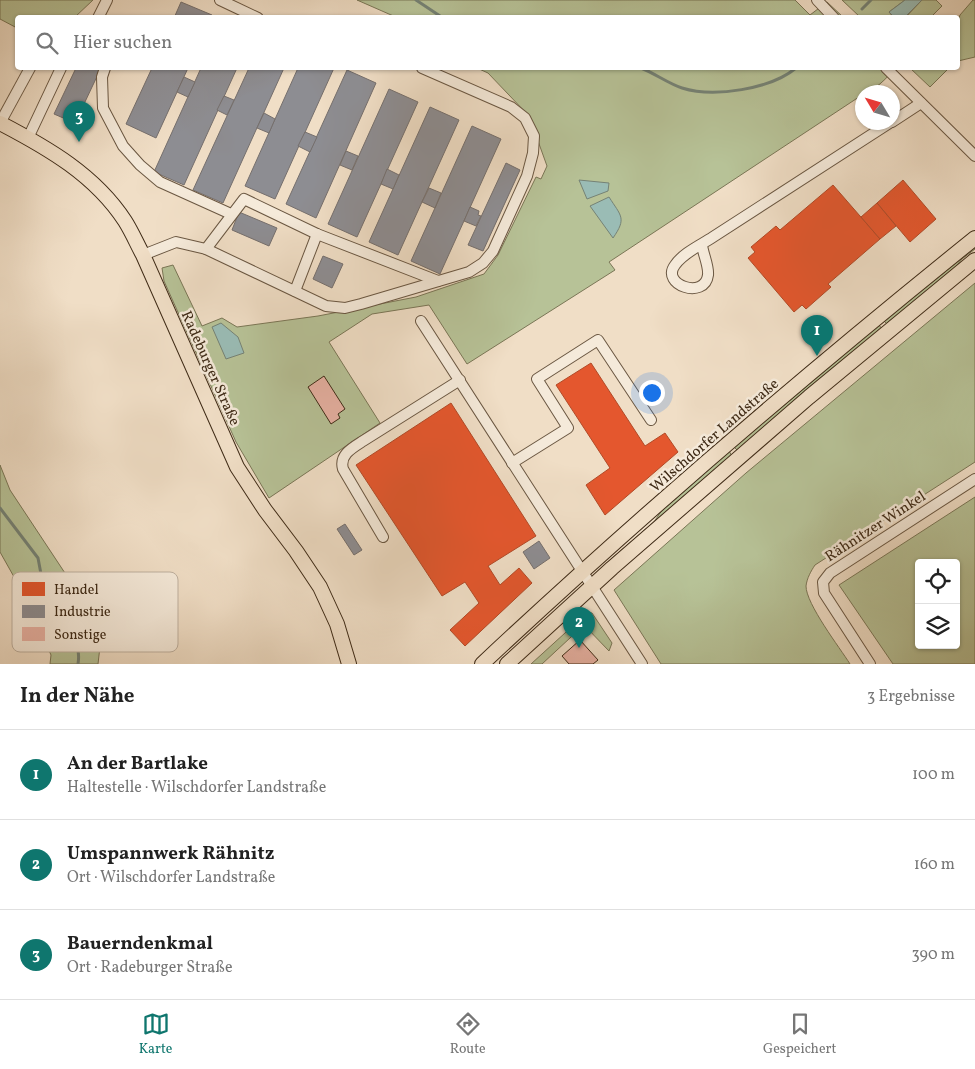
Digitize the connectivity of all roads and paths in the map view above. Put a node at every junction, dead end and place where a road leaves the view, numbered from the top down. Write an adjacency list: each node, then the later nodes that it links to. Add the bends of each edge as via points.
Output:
1 (107, 0): 4 (street)
2 (220, 0): 5 (street)
3 (817, 0): 6 (street)
4 (100, 15)
5 (252, 15)
6 (831, 15)
7 (29, 70): 14 (street)
8 (60, 70): 16 (street)
9 (104, 70): 18 (street, via 103,108 123,146 160,182)
10 (427, 70): 25 (street, via 511,107 525,118 534,136 534,153 527,176 493,251 469,272)
11 (888, 70): 12 (street)
12 (921, 103): 13 (street); 17 (street)
13 (900, 117)
14 (0, 123): 16 (main road, Radeburger Straße)
15 (880, 130): 21 (street)
16 (28, 138): 23 (main road, Radeburger Straße, via 86,176 125,221)
17 (975, 156)
18 (231, 214): 19 (street, via 244,199); 22 (street)
19 (317, 234): 25 (street); 26 (street)
20 (975, 238): 33 (main road, Wilschdorfer Landstraße, via 798,384)
21 (702, 245)
22 (206, 249): 23 (street, via 176,242); 26 (street)
23 (143, 255): 35 (main road, Radeburger Straße, via 237,467 320,587 337,624)
24 (975, 260): 34 (main road, via 809,396)
25 (439, 281): 26 (street, via 344,308 326,306)
26 (294, 291)
27 (421, 321): 28 (street)
28 (460, 380): 30 (street); 32 (street, via 344,456 343,470)
29 (651, 420): 30 (street, via 598,340 537,379 568,428)
30 (512, 463): 33 (street)
31 (975, 479): 39 (street, Rähnitzer Winkel, via 830,573 823,582 824,593)
32 (383, 537)
33 (582, 571): 34 (street); 36 (main road, Wilschdorfer Landstraße)
34 (592, 586): 37 (main road); 38 (street)
35 (349, 664)
36 (482, 664)
37 (507, 664)
38 (642, 664)
39 (870, 664)

